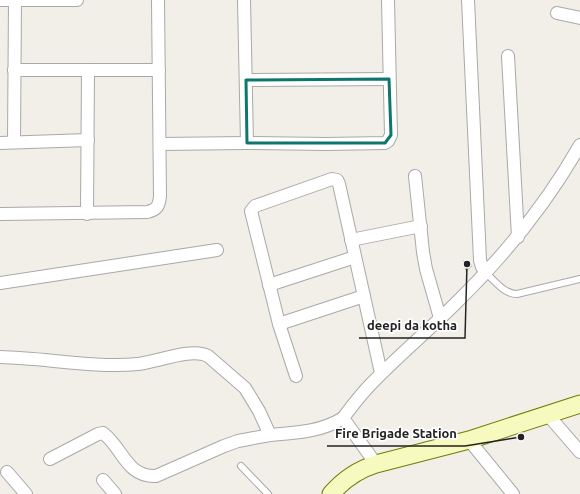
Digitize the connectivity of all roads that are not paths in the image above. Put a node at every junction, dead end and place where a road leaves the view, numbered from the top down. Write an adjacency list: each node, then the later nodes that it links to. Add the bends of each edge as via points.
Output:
1 (0, 0): 2 (street)
2 (15, 0): 3 (street); 12 (street)
3 (30, 0): 4 (street)
4 (77, 0)
5 (158, 0): 14 (street)
6 (244, 0): 16 (street)
7 (388, 0): 15 (street)
8 (468, 0): 31 (street, via 480,260)
9 (557, 13): 10 (street)
10 (580, 18)
11 (508, 56): 27 (street)
12 (14, 70): 13 (street); 18 (street)
13 (88, 70): 14 (street); 17 (street)
14 (159, 70): 21 (street)
15 (389, 79): 16 (street); 20 (street, via 391,135 385,143)
16 (246, 80): 20 (street)
17 (88, 140): 18 (street); 25 (street)
18 (14, 142): 19 (street)
19 (0, 143)
20 (247, 143): 21 (street)
21 (160, 144): 25 (street, via 160,196 159,205 155,210)
22 (580, 145): 27 (street, via 563,175)
23 (416, 176): 26 (street)
24 (0, 214): 25 (street)
25 (87, 214)
26 (421, 226): 28 (street); 36 (street, via 426,269)
27 (518, 237): 31 (street)
28 (351, 240): 30 (street); 34 (street, via 339,184 335,179 255,206 251,211)
29 (217, 250): 33 (street)
30 (355, 257): 34 (street); 35 (street)
31 (486, 273): 32 (lane, via 505,291 512,294); 36 (street)
32 (580, 279)
33 (0, 283)
34 (269, 285): 37 (street)
35 (364, 296): 37 (street); 39 (street)
36 (440, 318): 39 (street)
37 (279, 324): 40 (street)
38 (0, 357): 44 (street, via 98,364 140,364 202,353 244,388 253,399)
39 (381, 373): 43 (street)
40 (296, 376)
41 (580, 404): 42 (street)
42 (548, 415): 45 (street); 46 (street)
43 (343, 418): 44 (street, via 322,428); 48 (street)
44 (270, 435): 47 (street, via 224,446 156,476 136,472 103,433)
45 (470, 440): 48 (street); 56 (street)
46 (580, 452)
47 (50, 459)
48 (376, 464): 55 (street, via 351,475)
49 (241, 466): 54 (lane)
50 (7, 472): 52 (street)
51 (103, 480): 53 (street)
52 (26, 494)
53 (115, 494)
54 (268, 494)
55 (332, 494)
56 (513, 494)

